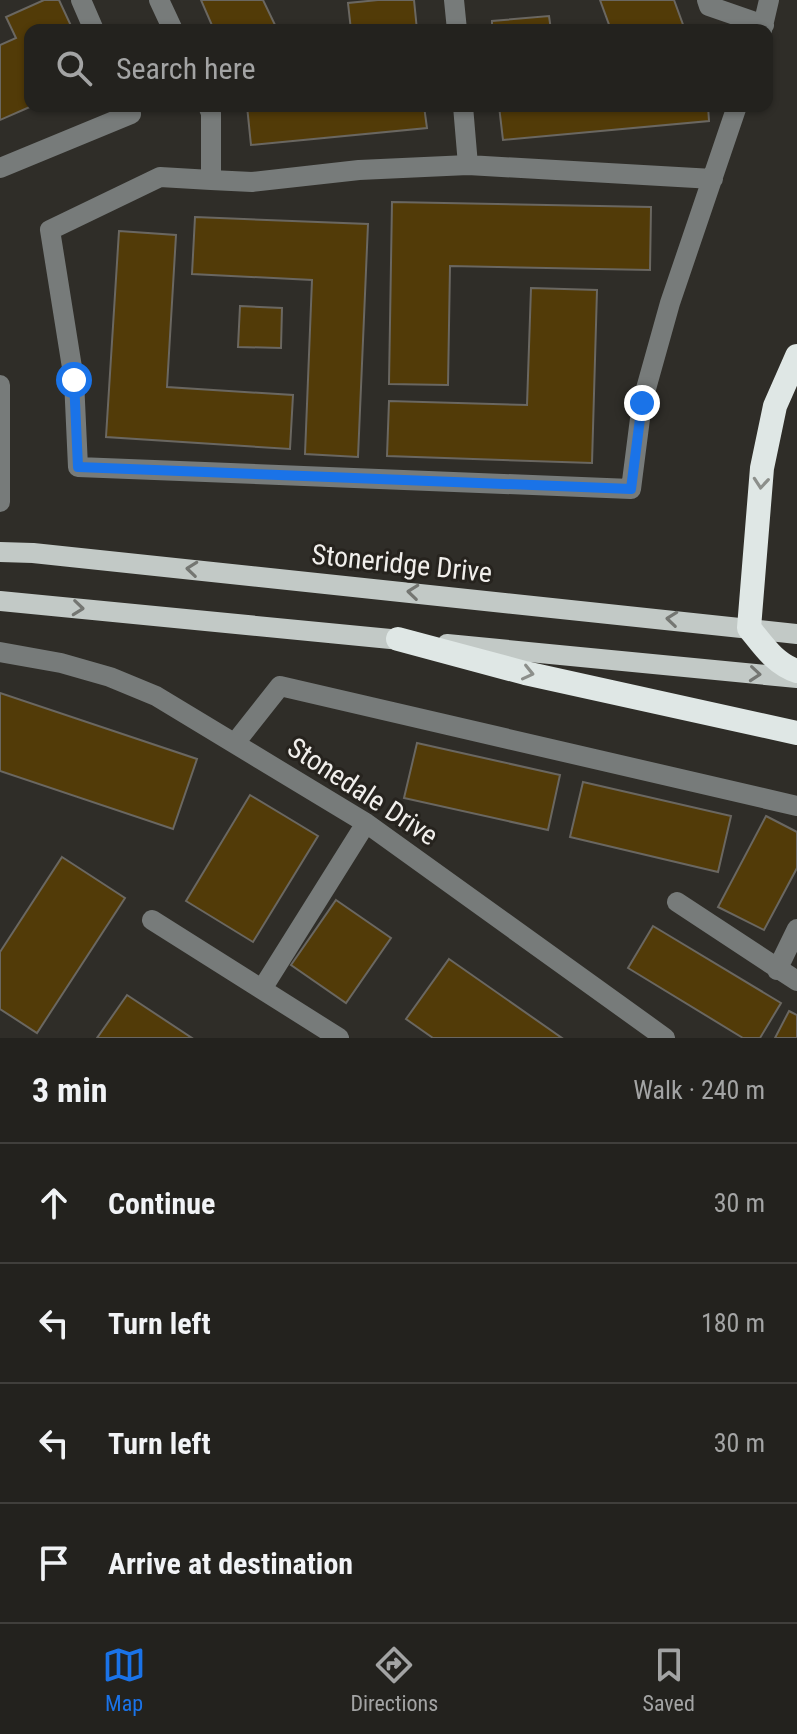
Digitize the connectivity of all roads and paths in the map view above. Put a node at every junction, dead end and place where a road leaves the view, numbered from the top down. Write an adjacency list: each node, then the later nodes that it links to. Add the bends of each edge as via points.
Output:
1 (81, 0): 6 (street)
2 (159, 0): 7 (street)
3 (454, 0): 8 (street)
4 (707, 0): 9 (street, via 709,6)
5 (769, 0): 10 (street)
6 (91, 24)
7 (170, 24)
8 (456, 24)
9 (753, 24)
10 (764, 24)
11 (130, 112): 16 (street)
12 (211, 112): 18 (street)
13 (464, 112): 15 (street)
14 (735, 112): 17 (street)
15 (468, 165): 17 (street); 18 (street, via 252,182)
16 (0, 168)
17 (713, 179): 18 (street, via 642,403 631,489 78,467 74,380 50,230 160,177)
18 (211, 180)
19 (797, 356): 24 (highway, one-way to 24, via 775,406 762,468)
20 (0, 385): 21 (street)
21 (0, 502)
22 (0, 552): 24 (main road, Stoneridge Drive, one-way to 22)
23 (0, 601): 26 (main road, one-way to 26)
24 (749, 628): 25 (main road, Stoneridge Drive); 28 (highway, via 772,656)
25 (797, 634)
26 (398, 639): 29 (main road, one-way to 29); 30 (highway, one-way to 30)
27 (0, 652): 31 (street, Stonedale Drive, via 110,677 156,696)
28 (797, 671)
29 (797, 678)
30 (797, 733)
31 (235, 743): 32 (street, via 280,686); 33 (street, Stonedale Drive)
32 (797, 806)
33 (366, 823): 39 (street); 41 (street, Stonedale Drive)
34 (677, 902): 37 (street)
35 (152, 920): 39 (street)
36 (797, 929): 37 (street)
37 (777, 970): 38 (street)
38 (797, 981)
39 (262, 989): 40 (street)
40 (339, 1038)
41 (665, 1038)

